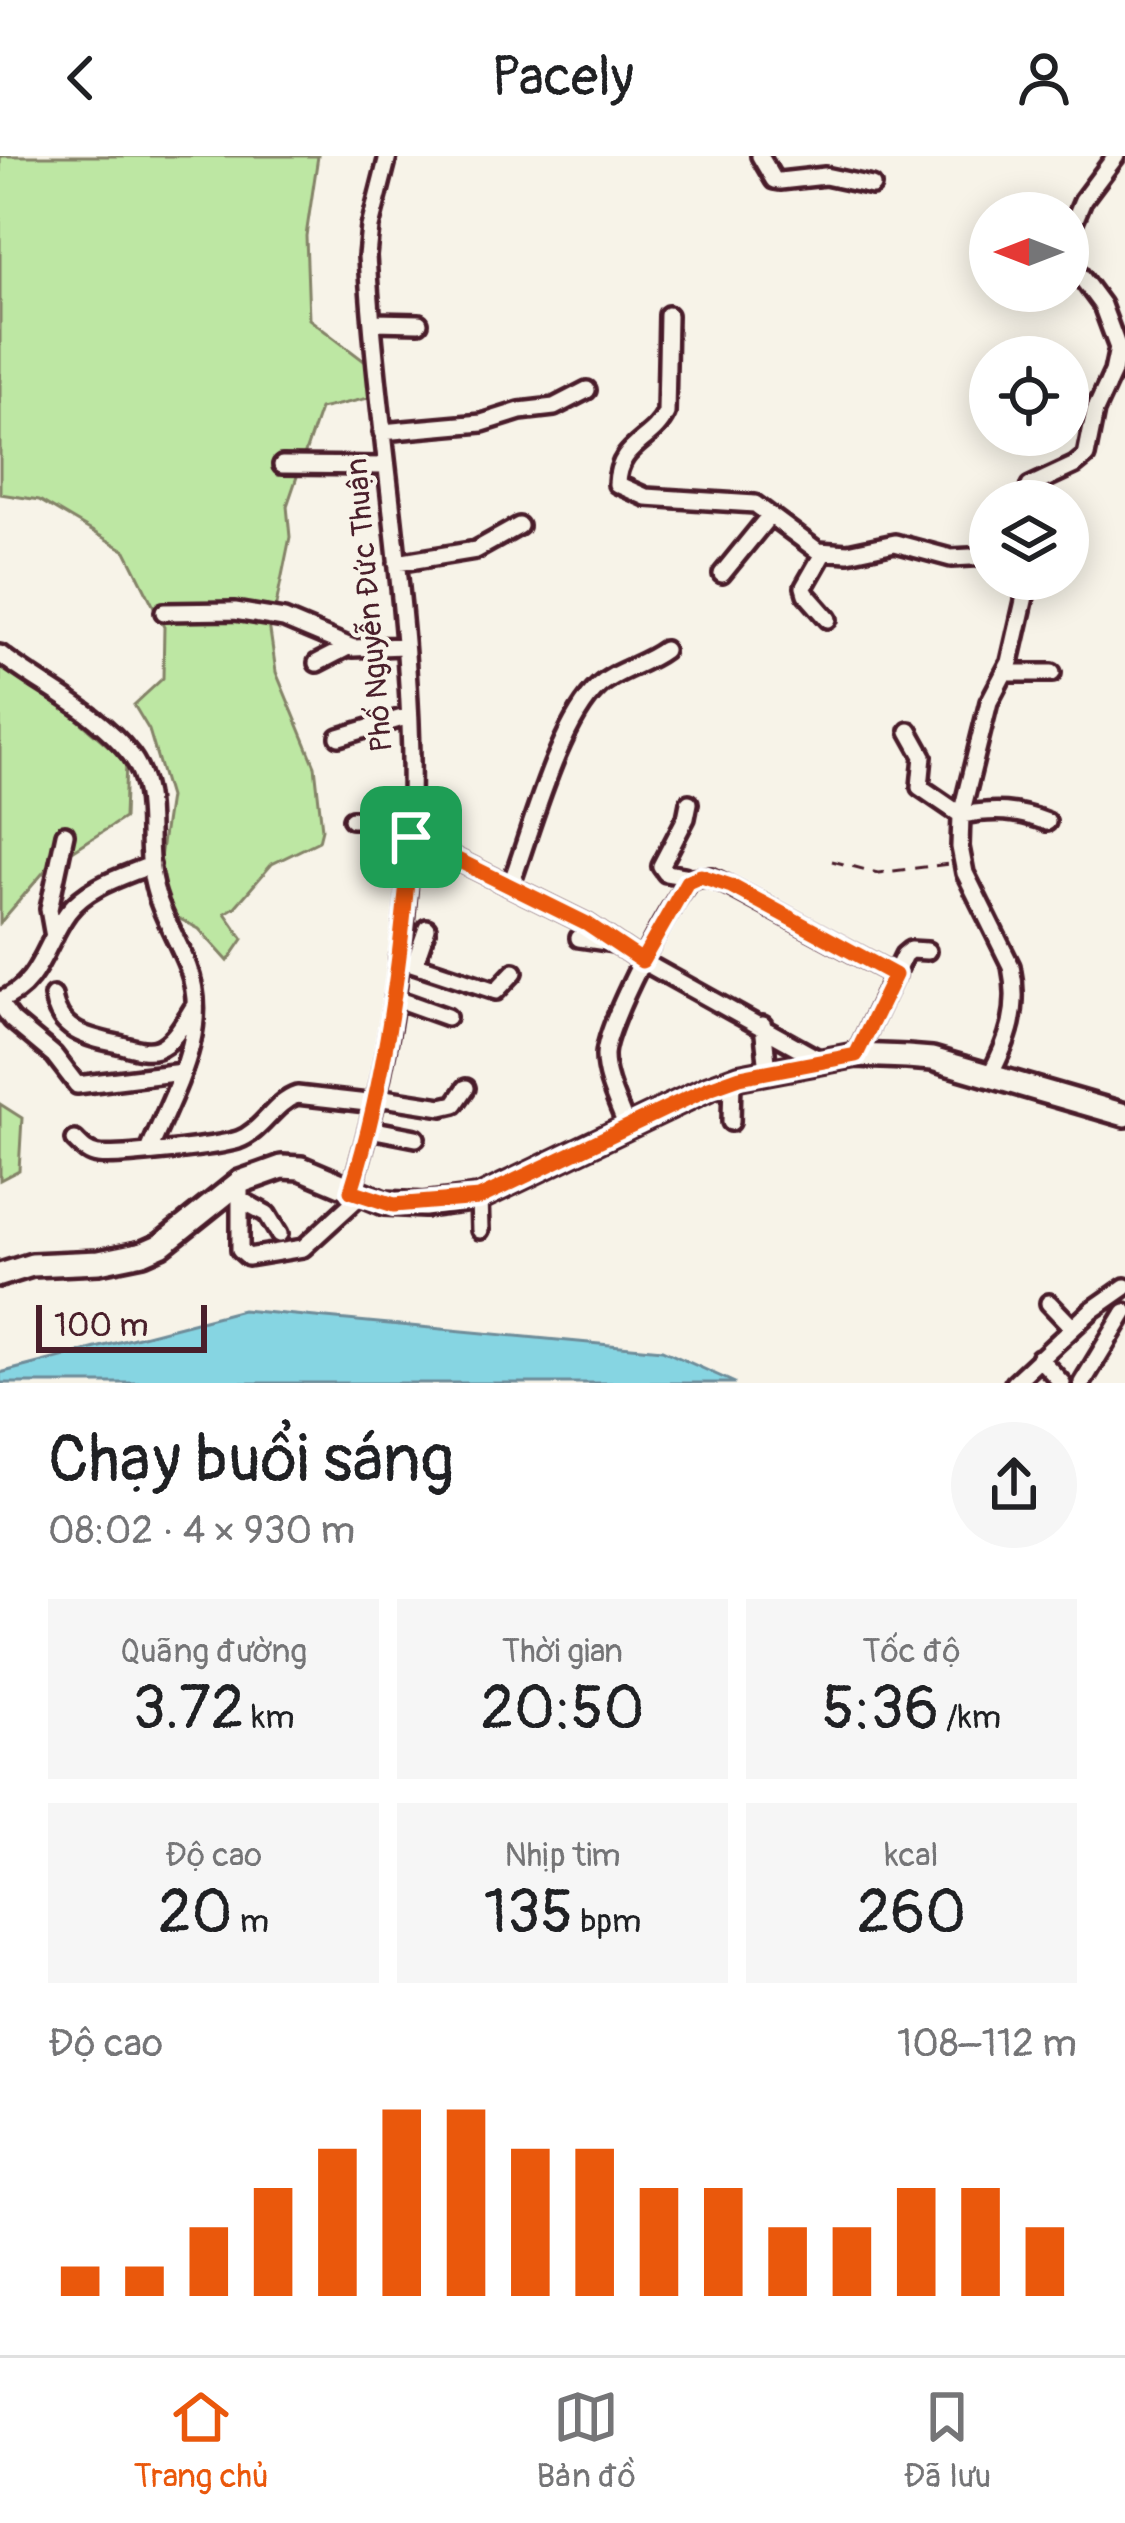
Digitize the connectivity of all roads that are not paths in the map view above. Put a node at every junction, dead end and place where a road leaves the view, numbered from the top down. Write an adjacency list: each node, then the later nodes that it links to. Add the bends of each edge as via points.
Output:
1 (388, 156): 8 (street, Phố Nguyễn Đức Thuận, via 369,242)
2 (760, 156): 4 (street, via 780,181 825,176)
3 (1116, 156): 5 (street)
4 (872, 186)
5 (1089, 192)
6 (1089, 287): 10 (street)
7 (668, 315): 16 (street, via 666,413 629,449 617,484 646,497 744,502)
8 (374, 322): 9 (street); 12 (street, Phố Nguyễn Đức Thuận)
9 (418, 323)
10 (1121, 341): 15 (street, via 1086,456)
11 (587, 390): 12 (street, via 554,407 482,423)
12 (382, 432): 14 (street, Phố Nguyễn Đức Thuận)
13 (282, 465): 14 (street)
14 (386, 466): 20 (street, Phố Nguyễn Đức Thuận)
15 (1043, 480)
16 (770, 514): 18 (street); 21 (street)
17 (519, 526): 20 (street, via 476,550)
18 (824, 552): 19 (street, via 895,543); 24 (street, via 804,587)
19 (969, 557)
20 (397, 563): 26 (street, Phố Nguyễn Đức Thuận)
21 (722, 574)
22 (1023, 600): 31 (street)
23 (164, 612): 25 (street, via 284,619)
24 (828, 619)
25 (347, 646): 26 (street); 29 (street)
26 (404, 646): 32 (street, Phố Nguyễn Đức Thuận)
27 (664, 650): 46 (street, via 588,698)
28 (0, 654): 44 (street, via 62,693 135,760 151,816)
29 (317, 663)
30 (1052, 673): 31 (street)
31 (1004, 674): 36 (street, via 989,702)
32 (409, 716): 34 (street); 38 (street, Phố Nguyễn Đức Thuận)
33 (909, 731): 36 (street, via 923,756 920,787)
34 (339, 737)
35 (689, 803): 45 (street, via 662,866)
36 (961, 815): 39 (street, via 997,809); 66 (street, via 962,862 1014,983 1010,1038)
37 (352, 819): 38 (street)
38 (410, 819): 42 (street, Phố Nguyễn Đức Thuận)
39 (1047, 822)
40 (441, 830): 43 (street)
41 (65, 834): 48 (street, via 49,909)
42 (411, 837): 43 (street); 52 (street, Phố Nguyễn Đức Thuận)
43 (430, 847): 46 (street)
44 (151, 865): 48 (street, via 90,892); 59 (street)
45 (687, 882): 53 (street); 55 (street, via 711,877)
46 (511, 884): 50 (street)
47 (427, 928): 52 (street)
48 (54, 937): 58 (street, via 25,986)
49 (579, 938): 50 (street)
50 (616, 943): 53 (street)
51 (927, 951): 55 (street, via 910,950)
52 (407, 961): 54 (street, via 496,991); 57 (street, Phố Nguyễn Đức Thuận)
53 (642, 961): 61 (street); 72 (street, via 605,1048)
54 (514, 972)
55 (895, 975): 62 (street)
56 (53, 996): 59 (street, via 78,1034 145,1050 172,1038)
57 (394, 998): 60 (street); 69 (street, Phố Nguyễn Đức Thuận)
58 (0, 1002): 65 (street, via 77,1085)
59 (197, 1003): 65 (street)
60 (447, 1016)
61 (763, 1025): 63 (street); 64 (street)
62 (856, 1055): 63 (main road); 66 (main road, via 932,1058)
63 (822, 1061): 64 (main road)
64 (768, 1071): 67 (main road)
65 (182, 1072): 76 (street)
66 (989, 1077): 70 (main road)
67 (732, 1079): 71 (street); 72 (main road)
68 (466, 1088): 69 (street, via 442,1107)
69 (376, 1100): 73 (street, Phố Nguyễn Đức Thuận); 76 (street, via 289,1096 238,1140)
70 (1115, 1112)
71 (731, 1122)
72 (627, 1128): 79 (main road)
73 (370, 1129): 74 (street); 78 (street, Phố Nguyễn Đức Thuận)
74 (416, 1138)
75 (75, 1140): 76 (street, via 98,1156)
76 (148, 1151)
77 (240, 1191): 78 (main road, via 269,1169 301,1168); 78 (street, via 240,1250 248,1257 303,1248); 81 (street); 82 (main road, via 143,1252)
78 (356, 1193): 79 (main road, via 394,1205)
79 (479, 1198): 80 (street)
80 (480, 1230)
81 (279, 1234)
82 (0, 1275)
83 (1125, 1287): 86 (street)
84 (1049, 1303): 86 (street)
85 (1125, 1312): 90 (street)
86 (1072, 1328): 87 (street)
87 (1039, 1358): 88 (street); 89 (street)
88 (1014, 1383)
89 (1062, 1383)
90 (1082, 1383)

